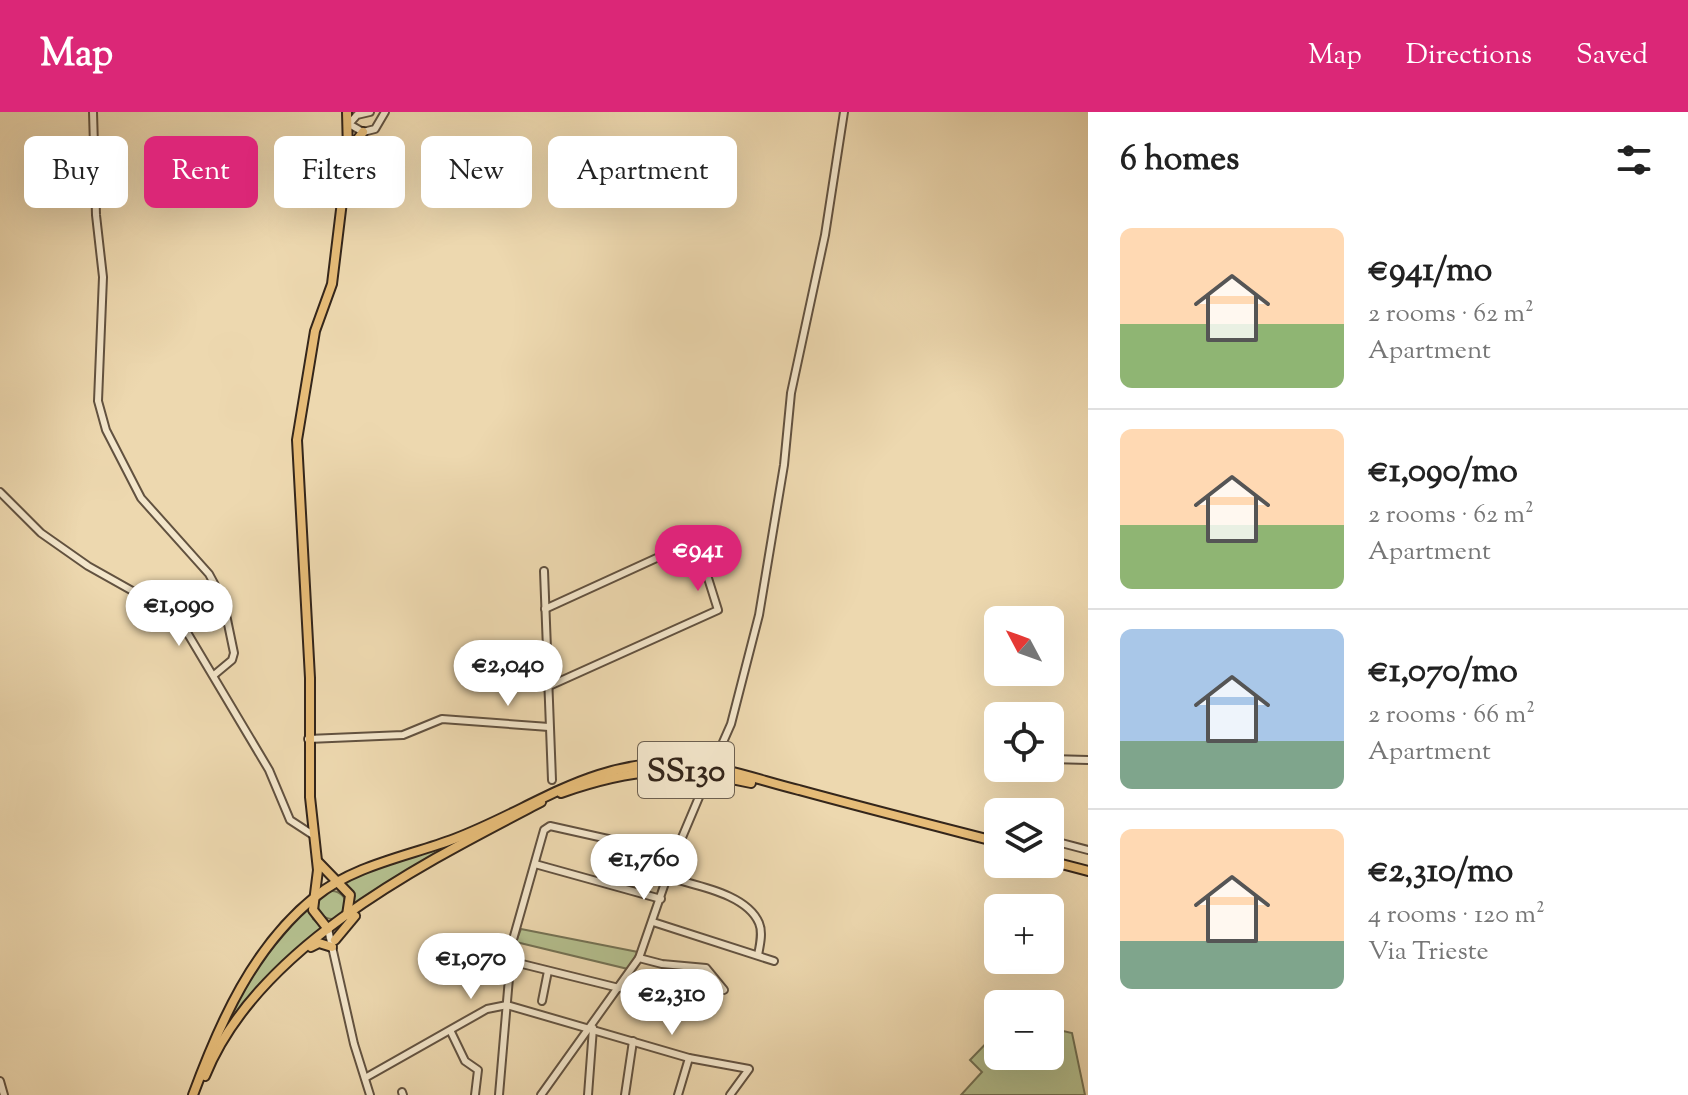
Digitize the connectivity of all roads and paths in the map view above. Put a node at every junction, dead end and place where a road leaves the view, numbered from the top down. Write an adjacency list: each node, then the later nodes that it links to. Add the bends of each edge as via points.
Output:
1 (93, 112): 14 (street, via 103,277 97,397 129,478 209,574 223,600 234,653)
2 (370, 112): 5 (street)
3 (385, 112): 7 (street, via 375,129)
4 (844, 112): 18 (street, via 825,235 791,393 759,615 731,724)
5 (352, 113): 6 (main road)
6 (349, 124): 7 (street); 8 (main road)
7 (363, 132): 9 (main road)
8 (349, 136)
9 (360, 136)
10 (341, 208): 17 (main road, via 332,284 315,331 297,440 310,678)
11 (0, 492): 14 (street, via 41,533 185,629)
12 (544, 571): 13 (street)
13 (545, 609): 15 (street); 15 (street, via 696,540 718,610)
14 (214, 675): 23 (street, via 269,770 290,820)
15 (547, 687): 16 (street)
16 (549, 727): 17 (street, via 442,719 403,735); 21 (street)
17 (308, 739): 23 (main road)
18 (716, 758)
19 (1064, 759): 20 (street)
20 (1088, 760)
21 (552, 780)
22 (705, 783): 28 (street)
23 (313, 835): 29 (main road)
24 (984, 841): 34 (main road, SS130, via 712,768 655,764 618,769 552,790 459,837)
25 (984, 842): 36 (main road, SS130, via 709,774 640,771 554,795)
26 (1064, 844): 27 (street)
27 (1088, 850)
28 (675, 854): 31 (street, via 550,826 544,830); 33 (street)
29 (317, 859): 34 (main road); 35 (main road)
30 (1064, 862): 32 (main road)
31 (535, 864): 37 (street); 45 (street)
32 (1088, 868)
33 (668, 877): 37 (street); 43 (street, via 748,908 761,931)
34 (336, 883): 35 (main road, SS130); 38 (main road, via 352,899)
35 (315, 897): 40 (main road, via 314,913); 59 (main road, SS130, via 277,936 242,984 213,1042)
36 (377, 897): 38 (main road, SS130); 41 (main road, via 349,921)
37 (661, 899): 39 (street)
38 (346, 917): 40 (main road, SS130); 41 (street)
39 (653, 922): 43 (street); 44 (street)
40 (328, 929): 41 (street); 42 (main road, SS130)
41 (334, 946): 42 (main road, via 319,943); 56 (street)
42 (296, 953): 59 (main road, SS130, via 232,1026)
43 (758, 955): 46 (street)
44 (639, 958): 48 (street); 49 (street, via 706,968)
45 (510, 961): 47 (street); 51 (street)
46 (774, 961)
47 (548, 971): 48 (street); 50 (street)
48 (619, 988): 52 (street)
49 (724, 990)
50 (542, 1001)
51 (507, 1005): 52 (street); 53 (street, via 487,1009); 62 (street)
52 (591, 1027): 54 (street); 63 (street); 64 (street)
53 (451, 1032): 56 (street); 61 (street, via 465,1061 478,1070)
54 (633, 1041): 55 (street); 65 (street)
55 (689, 1058): 66 (street); 67 (street, via 749,1069)
56 (365, 1078): 60 (street)
57 (0, 1081): 58 (street)
58 (4, 1095)
59 (195, 1095)
60 (370, 1095)
61 (475, 1095)
62 (499, 1095)
63 (541, 1095)
64 (588, 1095)
65 (625, 1095)
66 (678, 1095)
67 (730, 1095)

